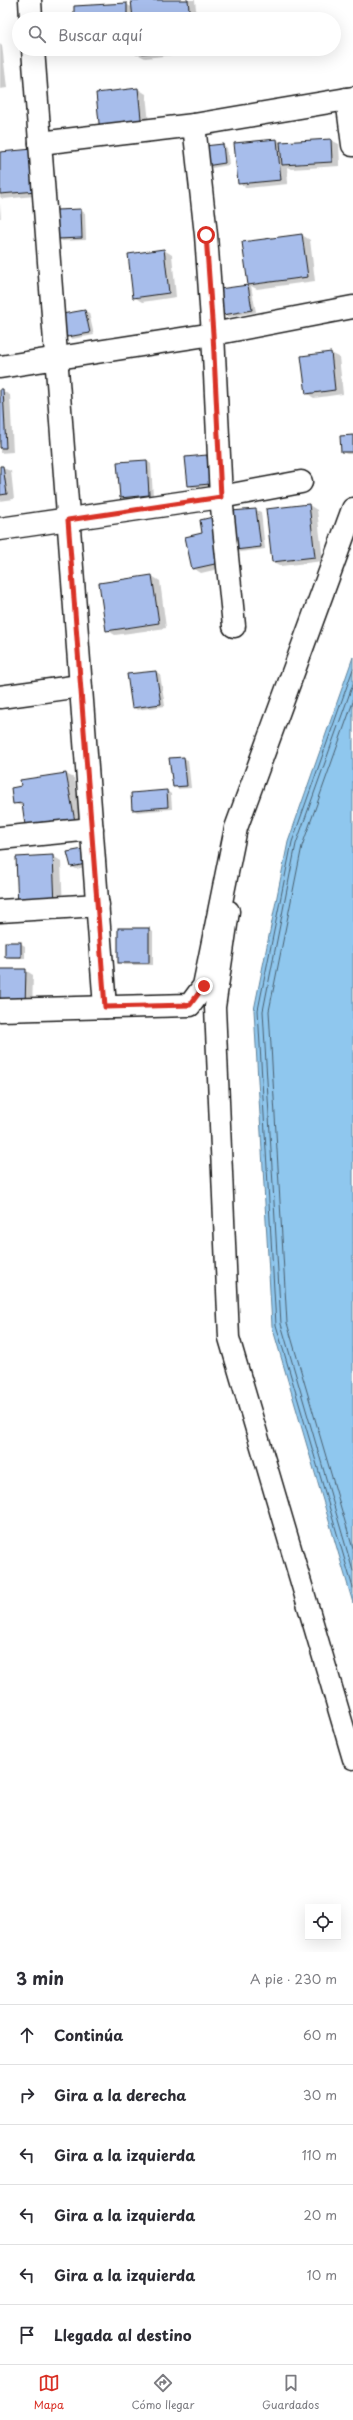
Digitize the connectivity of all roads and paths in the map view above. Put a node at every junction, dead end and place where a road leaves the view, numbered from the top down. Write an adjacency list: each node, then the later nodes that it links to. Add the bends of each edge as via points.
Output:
1 (30, 0): 2 (street)
2 (31, 12)
3 (34, 56): 6 (street)
4 (350, 98): 5 (street); 7 (street)
5 (194, 125): 6 (street); 9 (street)
6 (40, 143): 10 (street)
7 (353, 145)
8 (353, 307): 9 (street)
9 (213, 334): 10 (street); 13 (street)
10 (56, 360): 11 (street); 16 (street)
11 (0, 367)
12 (301, 482): 13 (street)
13 (221, 497): 16 (street); 18 (street)
14 (353, 509): 25 (street, via 236,828 204,986 190,1005)
15 (353, 515): 27 (street, via 240,834 215,1007 229,1338)
16 (68, 520): 17 (street); 19 (street)
17 (0, 528)
18 (234, 626)
19 (80, 686): 20 (street); 21 (street)
20 (0, 697)
21 (92, 829): 22 (street); 23 (street)
22 (0, 838)
23 (98, 905): 24 (street); 25 (street)
24 (0, 911)
25 (105, 1007): 26 (street)
26 (0, 1010)
27 (353, 1759)

